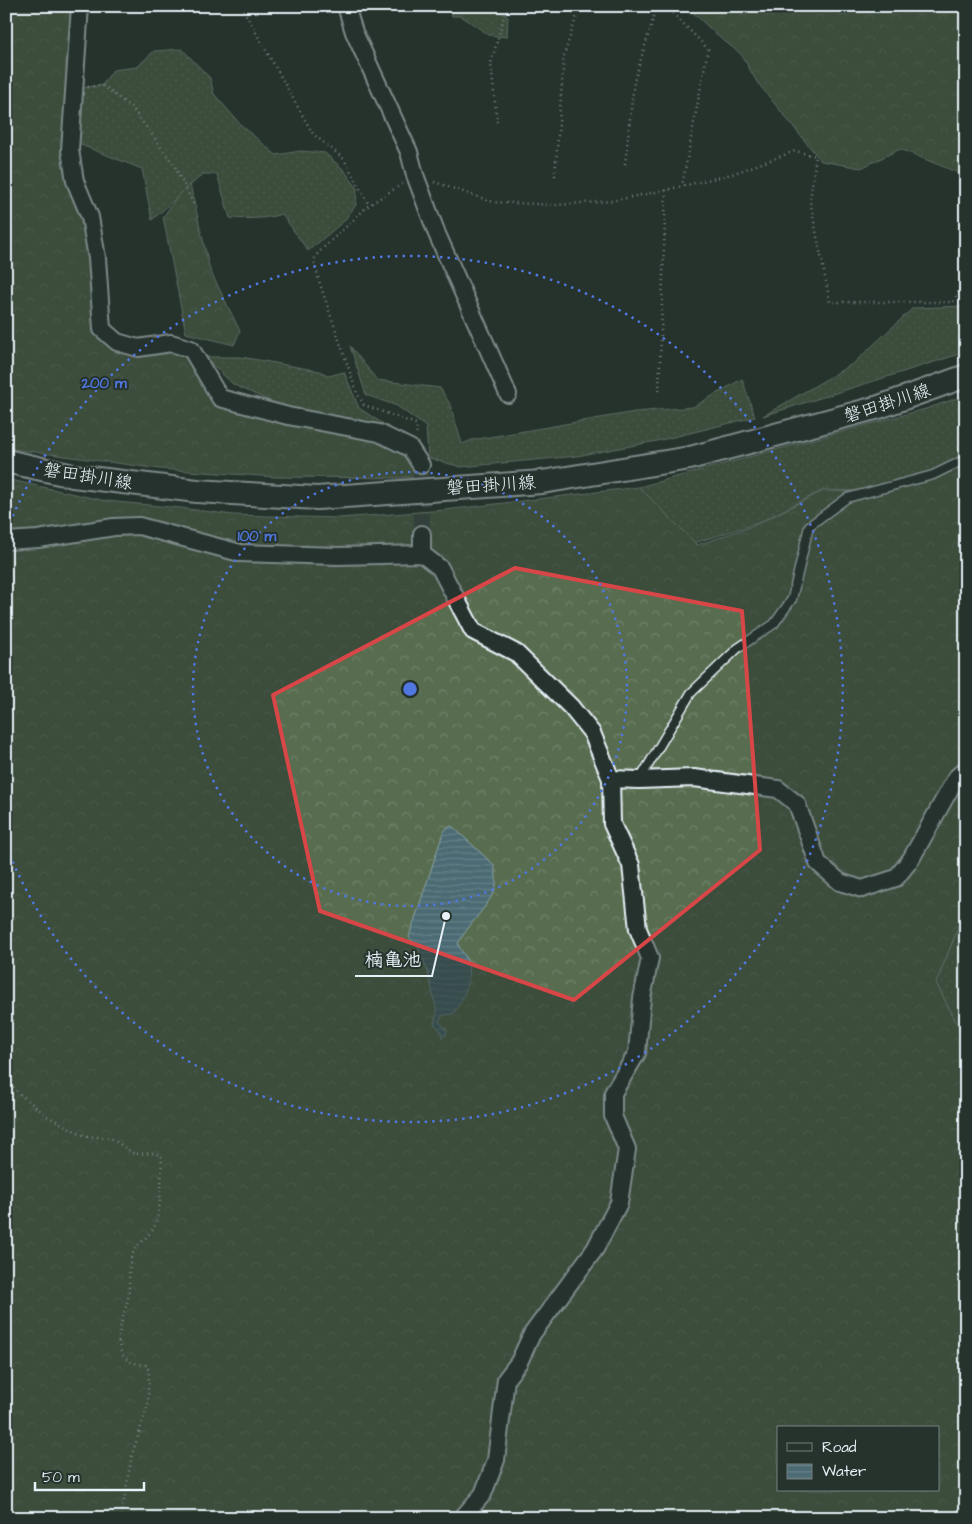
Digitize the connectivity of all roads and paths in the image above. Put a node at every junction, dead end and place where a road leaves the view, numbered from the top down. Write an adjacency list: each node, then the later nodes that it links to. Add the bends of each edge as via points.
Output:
1 (80, 6): 8 (street)
2 (241, 6): 15 (path, via 313,134 344,160)
3 (346, 6): 11 (street, via 354,32 409,152)
4 (507, 6): 9 (path, via 491,63)
5 (580, 6): 12 (path, via 564,56)
6 (658, 6): 10 (path, via 634,82)
7 (666, 6): 13 (path, via 708,49)
8 (74, 89): 16 (path, via 102,85 133,109 174,165); 23 (street, via 70,150 75,181 90,217 97,258 102,329 117,342 138,348 170,343 191,349 220,398 288,416 380,433 410,448)
9 (497, 122)
10 (625, 164)
11 (415, 175): 14 (path, via 493,202 555,205 611,201); 15 (path); 20 (street, via 437,234)
12 (555, 176)
13 (682, 186): 14 (path); 17 (path, via 732,174 795,151 816,156 810,201 830,302 953,302)
14 (666, 190): 19 (path)
15 (368, 205): 23 (path, via 314,260 357,393 364,405 416,424)
16 (195, 207)
17 (966, 278)
18 (966, 376): 22 (main road, 磐田掛川線, via 879,407 690,458 542,482 317,498 178,489 73,476)
19 (659, 390)
20 (508, 394)
21 (966, 458): 29 (lane, via 933,475 847,498 810,526 792,599 774,624 738,648 692,693)
22 (6, 461)
23 (421, 464)
24 (422, 534): 26 (street)
25 (6, 541): 26 (street, via 38,540 139,526 240,553 329,556)
26 (422, 554): 28 (street, via 440,568 473,631 516,653 571,707 592,733)
27 (966, 769): 29 (street, via 956,778 911,859 896,878 862,889 840,882 818,864 797,804 778,789 694,778)
28 (611, 779): 29 (street); 32 (street, via 612,824 631,865 638,929 650,958 642,998 637,1053 613,1093 613,1116 627,1149 618,1203 595,1250 532,1334 519,1362 506,1379 496,1460 482,1494)
29 (639, 780)
30 (6, 1063): 31 (path, via 14,1089 47,1116 85,1136 111,1138 134,1154 155,1153 162,1157 156,1225 136,1248 129,1264 128,1298 119,1332 124,1357 146,1366 148,1370 148,1404 132,1455)
31 (121, 1518)
32 (462, 1518)

